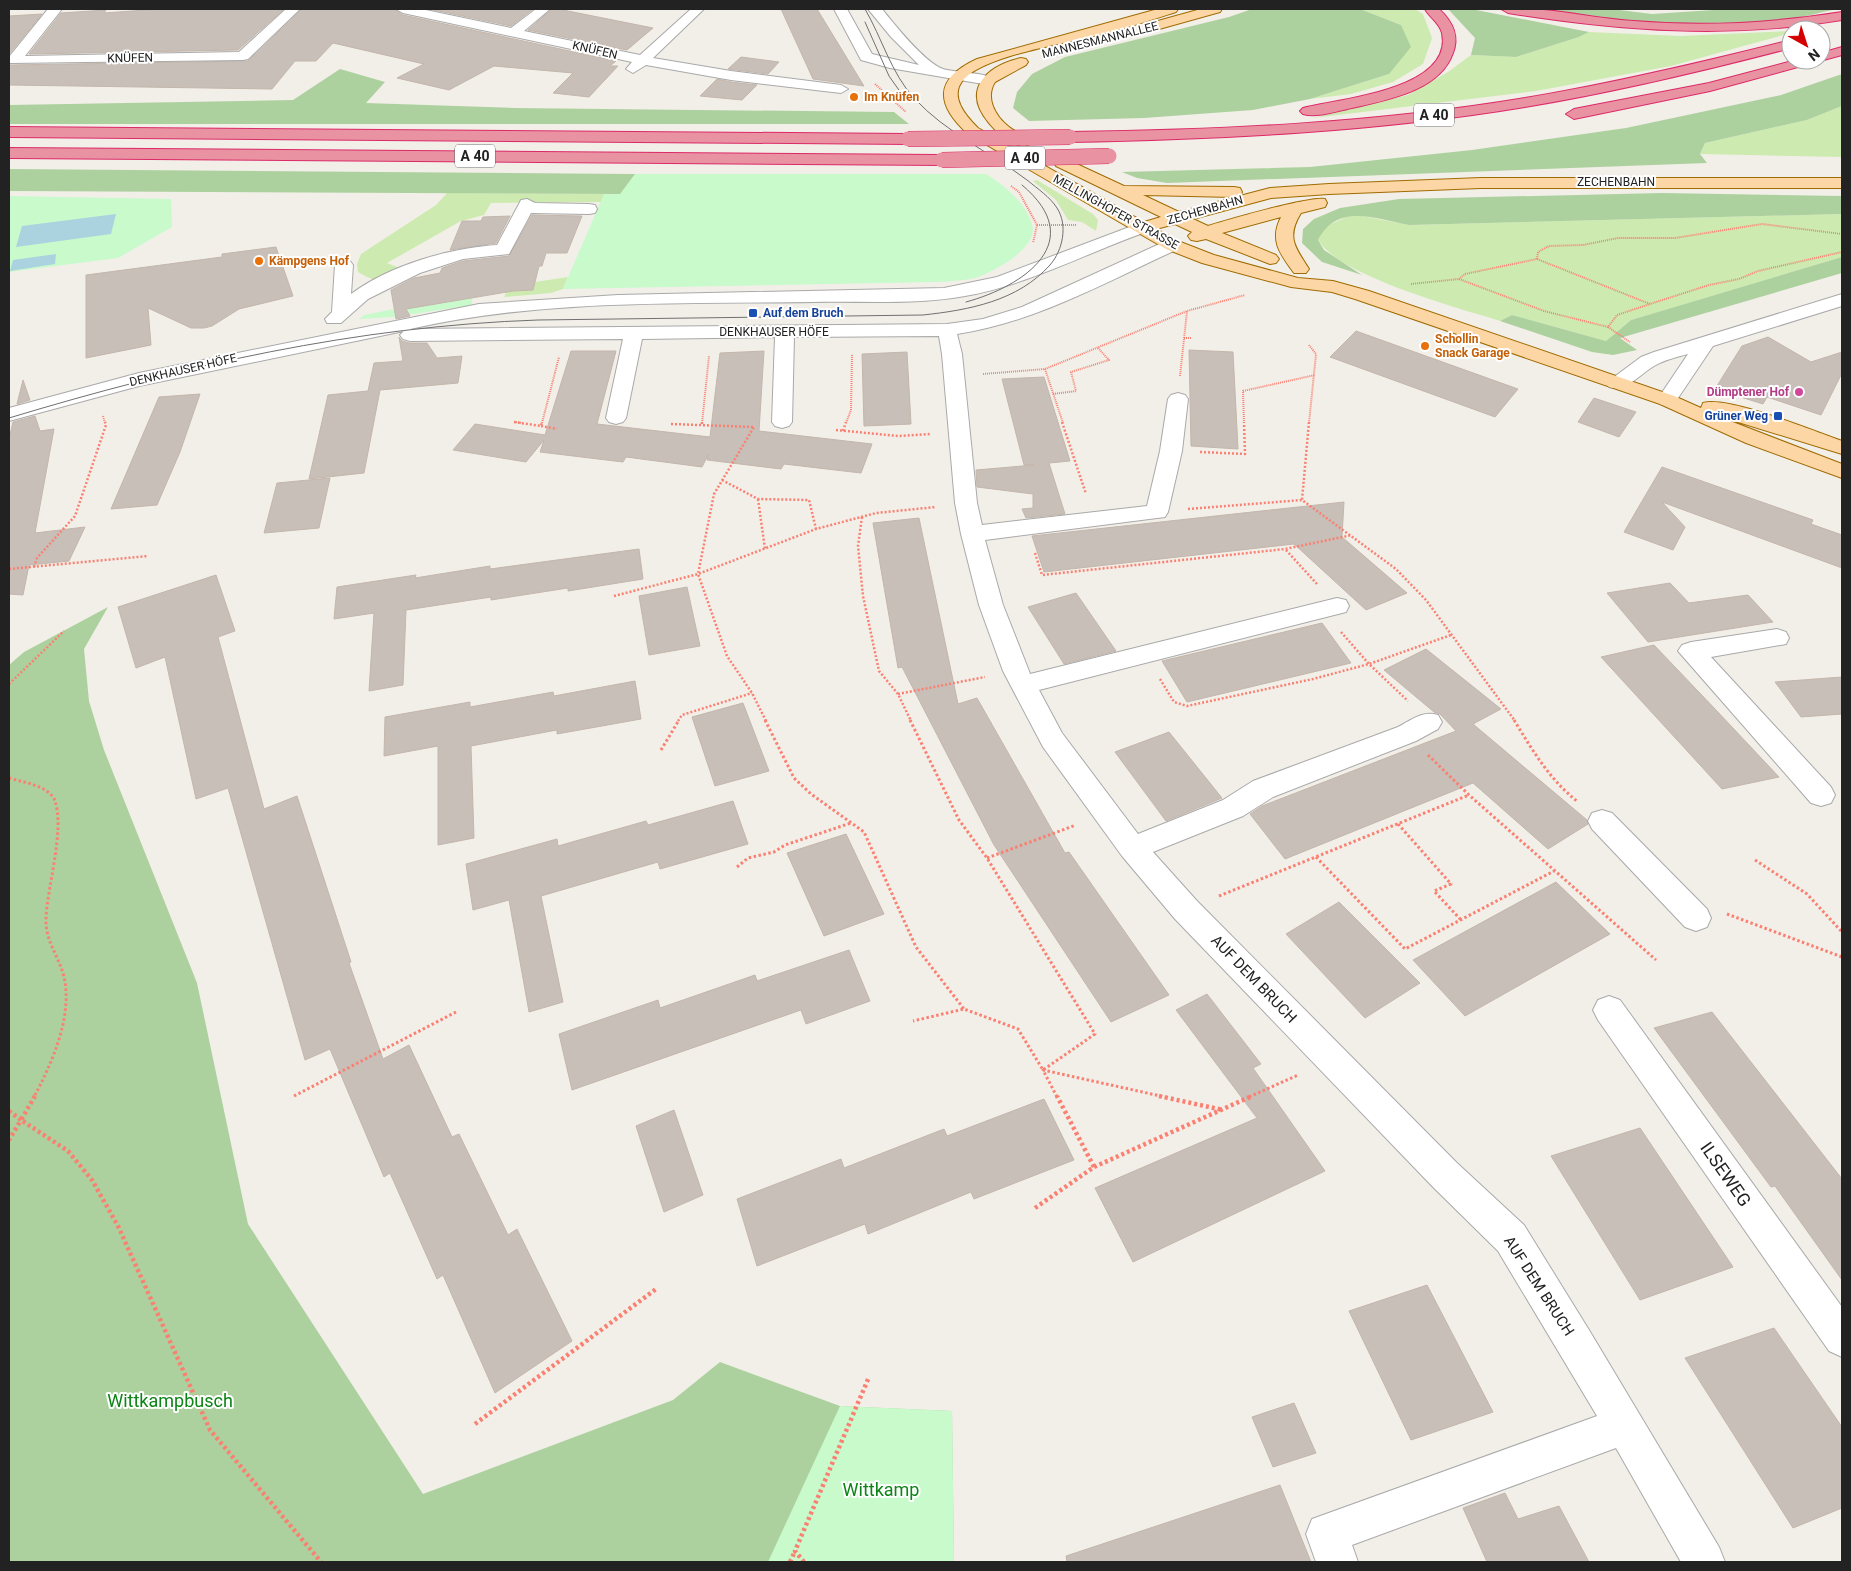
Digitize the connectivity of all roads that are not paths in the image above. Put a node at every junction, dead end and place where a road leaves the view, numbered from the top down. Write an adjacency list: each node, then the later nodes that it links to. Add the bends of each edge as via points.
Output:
1 (55, 9): 2 (street, KNÜFEN, via 14,60 243,56)
2 (293, 9)
3 (403, 9): 13 (street, KNÜFEN)
4 (544, 9): 13 (street)
5 (698, 9): 16 (street)
6 (841, 9): 17 (street, via 862,52 874,60)
7 (875, 9): 15 (street)
8 (1170, 9): 21 (main road, MANNESMANNALLEE, via 1023,49 986,61)
9 (1215, 9): 22 (main road, MANNESMANNALLEE, via 1037,56)
10 (1431, 9): 26 (highway, via 1443,19 1450,37 1448,56 1432,73 1396,91 1347,105 1248,120)
11 (1508, 9): 12 (highway, via 1636,26 1691,28 1795,24)
12 (1842, 16)
13 (514, 32): 16 (street, KNÜFEN)
14 (1781, 47): 26 (highway, A 40, via 1659,78 1504,106 1314,128 1174,136)
15 (913, 54): 17 (street); 19 (street)
16 (642, 61): 20 (street); 23 (street, KNÜFEN, via 788,85)
17 (890, 64): 19 (street)
18 (1781, 68): 24 (highway, via 1710,87)
19 (936, 71): 21 (street)
20 (627, 74)
21 (958, 75): 22 (street); 36 (main road, MELLINGHOFER STRASSE, via 950,92 952,108 973,131)
22 (989, 81): 31 (main road, MELLINGHOFER STRASSE, via 984,88 985,109 1003,130 1070,168)
23 (841, 89)
24 (1560, 116)
25 (9, 132): 26 (highway, A 40, bridge, via 908,139)
26 (1070, 137)
27 (9, 153): 28 (highway, A 40, bridge, via 942,160)
28 (1129, 155)
29 (1842, 183): 30 (main road, ZECHENBAHN, via 1491,183)
30 (1389, 187): 32 (main road, ZECHENBAHN); 33 (main road, ZECHENBAHN)
31 (1117, 189): 32 (main road); 35 (main road, MELLINGHOFER STRASSE)
32 (1270, 192): 35 (main road, ZECHENBAHN)
33 (1295, 208): 37 (main road, ZECHENBAHN); 40 (main road, via 1283,225 1282,239)
34 (589, 209): 42 (street, via 526,206 503,250 450,257 386,281 346,305)
35 (1176, 218): 36 (main road, ZECHENBAHN); 37 (main road, MELLINGHOFER STRASSE)
36 (1140, 228): 38 (main road, MELLINGHOFER STRASSE); 46 (street, DENKHAUSER HÖFE, via 1029,272 982,287 948,292 599,300 458,313)
37 (1206, 232): 38 (main road, ZECHENBAHN); 40 (main road, MELLINGHOFER STRASSE)
38 (1172, 245): 40 (main road, MELLINGHOFER STRASSE, via 1208,258); 43 (street, DENKHAUSER HÖFE, via 1029,311 985,324)
39 (344, 265): 42 (street)
40 (1298, 276): 49 (main road, MELLINGHOFER STRASSE)
41 (1842, 300): 48 (street)
42 (341, 314): 47 (street)
43 (947, 330): 44 (street, DENKHAUSER HÖFE); 57 (street, AUF DEM BRUCH)
44 (785, 332): 45 (street, DENKHAUSER HÖFE); 54 (street)
45 (634, 333): 46 (street, DENKHAUSER HÖFE); 53 (street)
46 (359, 335): 47 (street, DENKHAUSER HÖFE)
47 (308, 343): 52 (street, DENKHAUSER HÖFE, via 216,361)
48 (1705, 343): 49 (street, via 1648,361); 51 (street)
49 (1616, 383): 51 (main road, MELLINGHOFER STRASSE)
50 (1178, 399): 57 (street, via 1158,512)
51 (1667, 400): 55 (main road, MELLINGHOFER STRASSE, via 1738,413); 56 (main road, MELLINGHOFER STRASSE, via 1753,439)
52 (9, 415)
53 (616, 418)
54 (782, 422)
55 (1842, 448)
56 (1842, 471)
57 (972, 534): 60 (street, AUF DEM BRUCH, via 991,605)
58 (1331, 608): 60 (street, via 1145,655)
59 (1777, 638): 62 (street, via 1691,651)
60 (1020, 678): 64 (street, AUF DEM BRUCH, via 1052,740)
61 (1418, 728): 64 (street, via 1263,789 1232,808)
62 (1821, 795)
63 (1602, 821): 65 (street)
64 (1132, 848): 68 (street, AUF DEM BRUCH, via 1186,910 1511,1238)
65 (1696, 918)
66 (1609, 1010): 67 (street, ILSEWEG)
67 (1842, 1338)
68 (1623, 1426): 69 (street, via 1327,1534); 70 (street, AUF DEM BRUCH)
69 (1337, 1562)
70 (1704, 1562)

